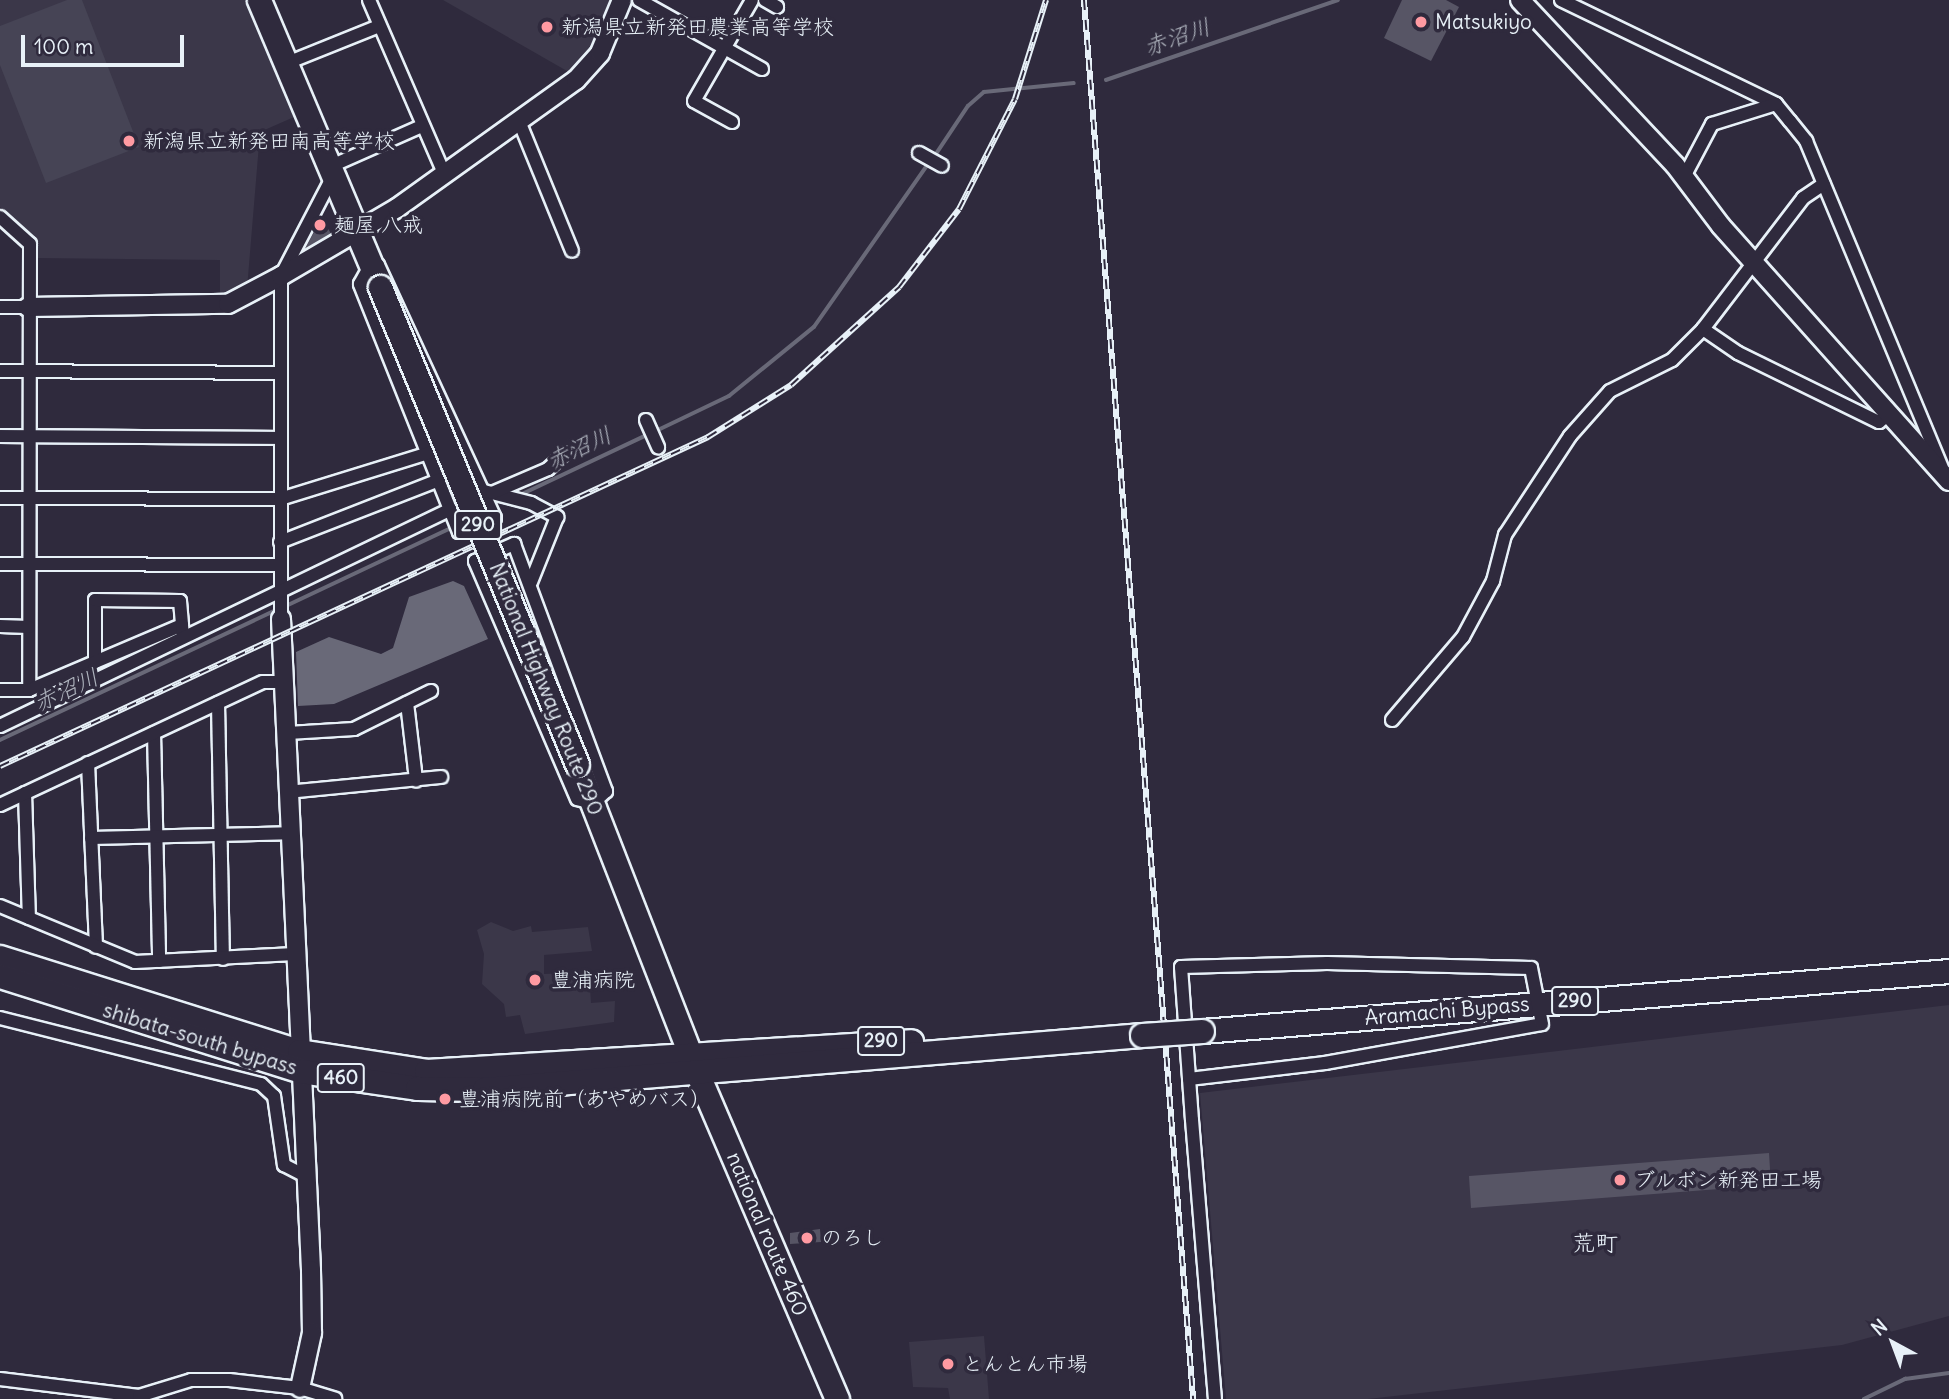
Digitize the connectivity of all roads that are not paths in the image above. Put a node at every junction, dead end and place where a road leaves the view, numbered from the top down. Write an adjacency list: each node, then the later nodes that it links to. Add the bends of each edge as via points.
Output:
1 (259, 0): 12 (highway, National Highway Route 290 / 290)
2 (369, 0): 10 (street)
3 (622, 0): 15 (street, via 590,67)
4 (639, 0): 11 (street)
5 (752, 0): 11 (street)
6 (765, 0): 9 (street)
7 (1520, 0): 21 (street)
8 (1561, 0): 14 (street)
9 (777, 7)
10 (379, 26): 12 (street); 17 (street)
11 (724, 46): 13 (street); 16 (street, via 694,101)
12 (287, 63): 20 (highway, National Highway Route 290 / 290)
13 (762, 69)
14 (1776, 104): 21 (street, via 1712,124); 23 (street, via 1806,141)
15 (519, 121): 22 (street); 26 (street)
16 (732, 122)
17 (422, 126): 20 (street); 22 (street)
18 (919, 153): 19 (street)
19 (942, 166)
20 (331, 172): 25 (highway, National Highway Route 290 / 290); 28 (street)
21 (1685, 175): 27 (street)
22 (445, 176): 25 (street)
23 (1824, 184): 27 (street, via 1803,198); 44 (street)
24 (0, 217): 31 (street, via 30,244)
25 (357, 232): 28 (street); 29 (highway, National Highway Route 290 / 290)
26 (572, 251)
27 (1754, 262): 32 (street); 36 (street)
28 (281, 276): 31 (street, via 218,305); 35 (street)
29 (375, 277): 42 (street, via 360,284); 46 (street, via 378,265); 77 (highway, National Highway Route 290 / 290, bridge)
30 (0, 307): 31 (street)
31 (29, 307): 34 (street)
32 (1703, 329): 36 (street, via 1738,353 1879,422); 68 (street, via 1672,360 1610,391 1570,436 1505,535 1493,581 1463,637)
33 (0, 371): 34 (street)
34 (29, 372): 35 (street); 39 (street)
35 (281, 373): 40 (street)
36 (1889, 414): 44 (street)
37 (646, 420): 41 (street)
38 (0, 436): 39 (street)
39 (29, 437): 40 (street); 48 (street)
40 (281, 438): 49 (street)
41 (658, 447)
42 (429, 453): 45 (street); 49 (street)
43 (565, 453): 46 (street, via 548,469)
44 (1947, 479)
45 (439, 480): 50 (street); 51 (street)
46 (488, 492): 50 (street, via 495,518 480,526 460,533); 55 (street, via 557,517)
47 (0, 498): 48 (street)
48 (29, 498): 49 (street); 53 (street)
49 (280, 499): 51 (street)
50 (450, 509): 56 (street)
51 (279, 542): 54 (street)
52 (0, 564): 53 (street)
53 (29, 564): 54 (street); 59 (street)
54 (279, 565): 56 (street)
55 (531, 583): 77 (street, via 606,791); 77 (street, via 514,544 475,561 577,799)
56 (279, 592): 57 (street); 60 (street)
57 (281, 618): 62 (street)
58 (0, 626): 59 (street)
59 (29, 627): 64 (street)
60 (182, 631): 61 (street); 61 (street, via 180,601 95,600); 69 (street)
61 (95, 662): 64 (street)
62 (283, 682): 66 (street, via 262,682); 71 (street)
63 (0, 690): 64 (street)
64 (30, 690)
65 (431, 691): 67 (street)
66 (218, 703): 70 (street); 80 (street)
67 (407, 703): 71 (street, via 354,729); 74 (street)
68 (1392, 720)
69 (0, 726)
70 (154, 733): 72 (street); 81 (street)
71 (288, 733): 75 (street)
72 (88, 764): 76 (street); 82 (street)
73 (441, 777): 74 (street)
74 (416, 779): 75 (street)
75 (288, 792): 79 (street)
76 (25, 793): 78 (street); 84 (street)
77 (593, 803): 95 (highway, National Highway Route 290 / 290)
78 (0, 804)
79 (289, 833): 80 (street); 86 (street)
80 (221, 835): 81 (street); 88 (street)
81 (156, 836): 82 (street); 89 (street)
82 (91, 838): 85 (street)
83 (0, 906): 84 (street)
84 (29, 918): 85 (street)
85 (96, 947): 89 (street, via 135,962)
86 (295, 954): 88 (street); 94 (street)
87 (0, 957): 94 (highway, shibata-south bypass / 460)
88 (223, 959): 89 (street)
89 (159, 961)
90 (1949, 971): 92 (highway, Aramachi Bypass / 290)
91 (0, 976): 94 (highway, shibata-south bypass / 460)
92 (1540, 1004): 95 (highway, Aramachi Bypass / 290, bridge, via 1072,1041 875,1041); 96 (street, via 1542,1024 1325,1063); 96 (street, via 1531,968 1327,963 1181,967)
93 (0, 1018): 97 (street, via 261,1084 274,1096 285,1165)
94 (300, 1061): 95 (highway, shibata-south bypass / 460, via 455,1071); 97 (street)
95 (693, 1062): 101 (highway, national route 460)
96 (1189, 1079): 102 (street)
97 (306, 1175): 99 (street, via 312,1333)
98 (0, 1379): 99 (street, via 139,1396 191,1380)
99 (300, 1388): 100 (street)
100 (335, 1399)
101 (837, 1399)
102 (1215, 1399)

